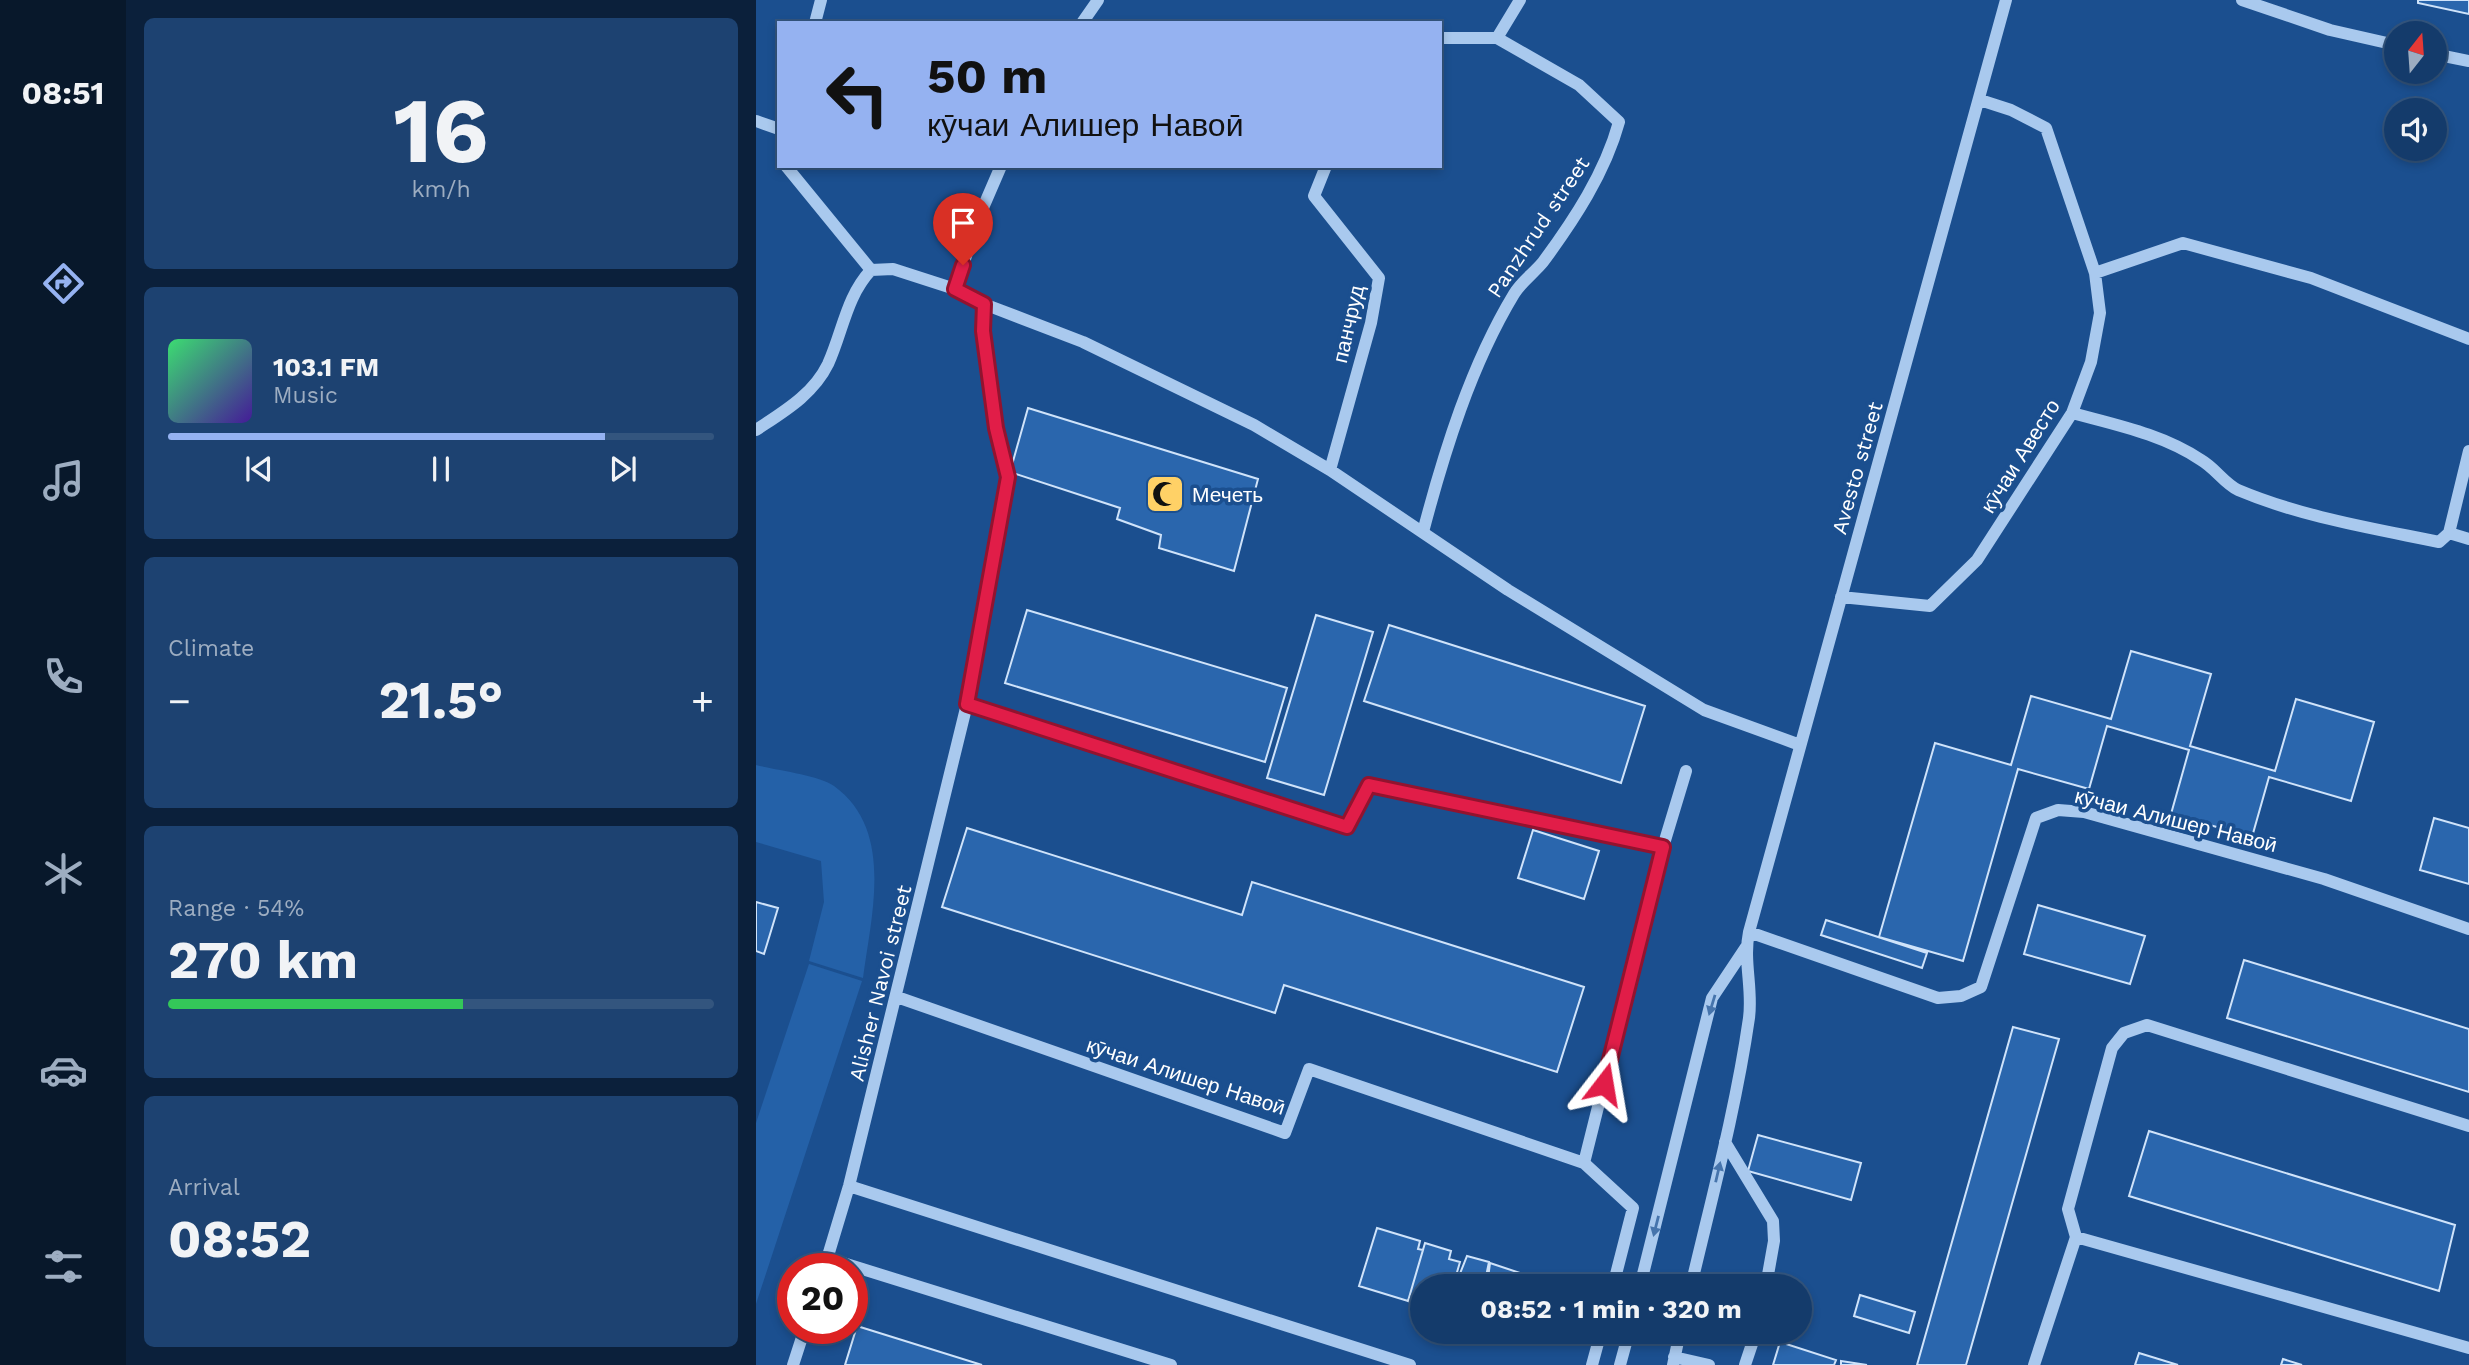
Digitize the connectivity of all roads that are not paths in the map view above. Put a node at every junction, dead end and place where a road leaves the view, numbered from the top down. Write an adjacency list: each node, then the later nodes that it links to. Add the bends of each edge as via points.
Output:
1 (821, 0): 6 (street)
2 (1098, 0): 7 (street)
3 (1520, 0): 9 (street)
4 (2006, 0): 13 (street, Avesto street)
5 (2242, 0): 10 (street, via 2330,30)
6 (816, 21)
7 (1083, 21)
8 (1442, 38): 9 (street)
9 (1497, 38): 28 (street, Panzhrud street, via 1580,85 1619,122 1592,188 1542,263 1515,291 1494,333 1447,444)
10 (2384, 42)
11 (2447, 57): 12 (street)
12 (2469, 61)
13 (1980, 100): 20 (street, кӯчаи Авесто, via 2046,128); 31 (street, Avesto street)
14 (756, 121): 15 (street)
15 (777, 128)
16 (788, 168): 19 (street)
17 (1000, 168): 21 (street)
18 (1325, 168): 27 (street, панчруд, via 1314,196 1379,278)
19 (871, 270): 21 (street, via 892,269); 25 (street, via 858,285 827,365 792,407)
20 (2095, 273): 23 (street, via 2183,243 2311,278); 24 (street, кӯчаи Авесто, via 2100,313 2096,338)
21 (955, 289): 22 (street)
22 (984, 304): 27 (street, via 1108,354 1254,425); 32 (street, Alisher Navoi street, via 983,331 996,428 1008,477)
23 (2469, 339)
24 (2072, 413): 29 (street, via 2153,435 2202,460 2234,488 2274,504 2439,542); 31 (street, кӯчаи Авесто, via 1977,560 1930,606)
25 (756, 430)
26 (2469, 451): 29 (street)
27 (1330, 470): 28 (street)
28 (1423, 532): 33 (street, via 1508,590 1704,710)
29 (2449, 533): 30 (street)
30 (2469, 539)
31 (1841, 597): 33 (street, Avesto street)
32 (967, 704): 35 (street, via 1347,827 1369,785); 39 (street, Alisher Navoi street)
33 (1800, 745): 37 (street, Avesto street)
34 (1686, 771): 35 (street)
35 (1663, 847): 42 (street)
36 (2469, 929): 37 (street, кӯчаи Алишер Навоӣ, via 2324,878 2084,812 2059,810 2036,818 1981,987 1961,996 1938,998)
37 (1749, 932): 38 (street, Avesto street)
38 (1746, 947): 41 (street, via 1749,1014); 47 (street, one-way to 47, via 1713,998)
39 (897, 997): 42 (street, кӯчаи Алишер Навоӣ, via 1285,1133 1309,1069); 43 (street, Alisher Navoi street)
40 (2469, 1126): 44 (street, via 2147,1025 2124,1033 2112,1048 2068,1209)
41 (1725, 1142): 48 (street, one-way to 41); 49 (street, via 1773,1221)
42 (1584, 1163): 46 (street, кӯчаи Алишер Навоӣ, via 1633,1208)
43 (849, 1186): 45 (street, Alisher Navoi street); 59 (street)
44 (2076, 1237): 55 (street); 64 (street)
45 (829, 1253)
46 (1616, 1274)
47 (1643, 1274)
48 (1694, 1274)
49 (1768, 1274)
50 (868, 1276): 58 (street)
51 (799, 1344): 57 (street)
52 (1598, 1344): 60 (street)
53 (1626, 1344): 61 (street)
54 (1752, 1344): 63 (street)
55 (2469, 1348)
56 (1673, 1361): 62 (street)
57 (793, 1365)
58 (1171, 1365)
59 (1410, 1365)
60 (1592, 1365)
61 (1620, 1365)
62 (1709, 1365)
63 (1745, 1365)
64 (2034, 1365)

